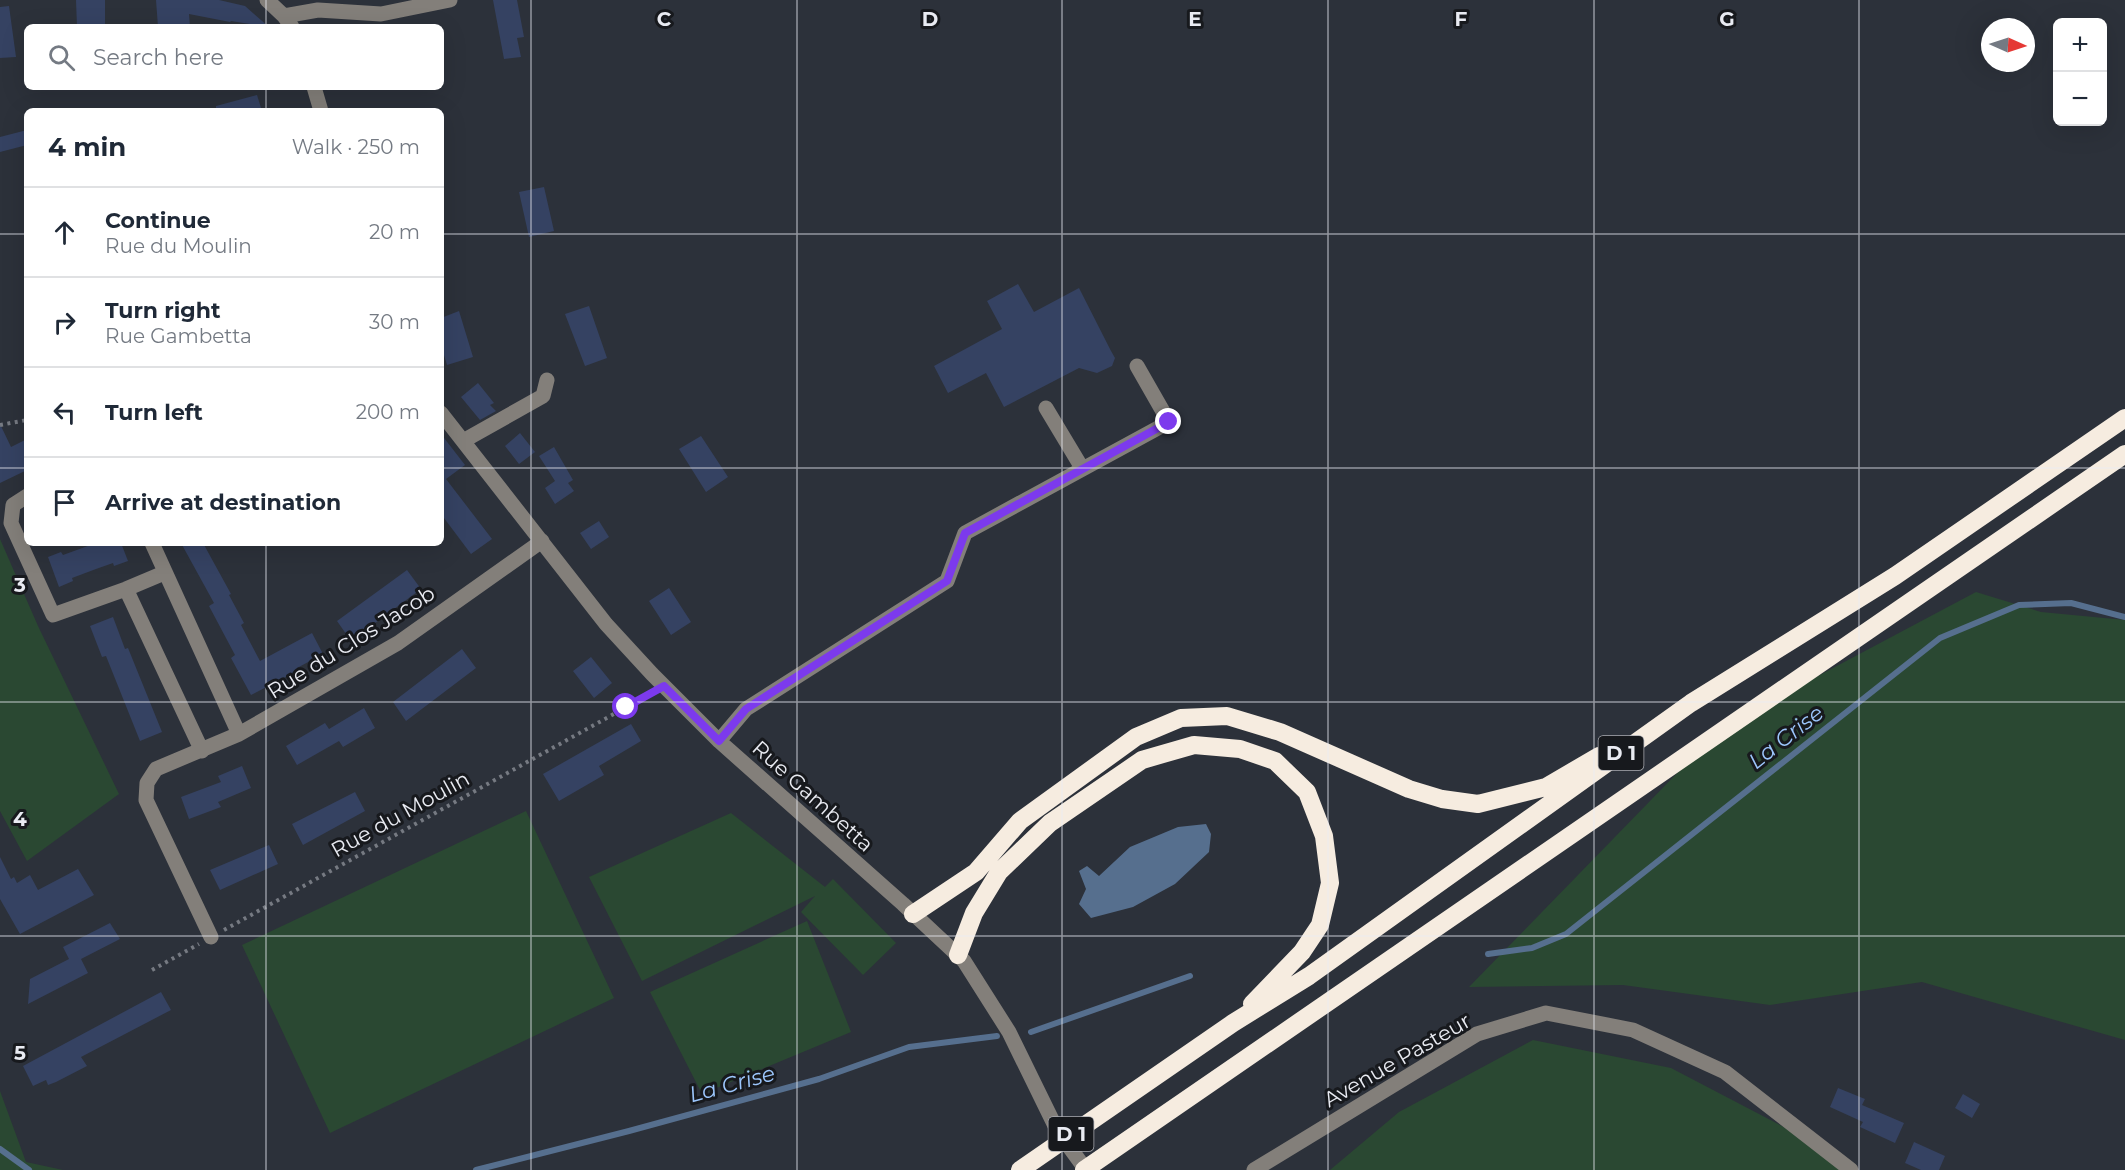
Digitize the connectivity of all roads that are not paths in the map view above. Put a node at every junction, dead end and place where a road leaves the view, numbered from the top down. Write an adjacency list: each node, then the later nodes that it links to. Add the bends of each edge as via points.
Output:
1 (267, 0): 4 (street)
2 (450, 0): 3 (street)
3 (398, 6): 4 (street, via 381,14 318,10)
4 (288, 21)
5 (315, 90): 6 (street)
6 (320, 108)
7 (1137, 366): 14 (street, via 1169,422)
8 (547, 380): 12 (street, via 543,396)
9 (1046, 408): 14 (street)
10 (444, 417): 12 (street, Rue Gambetta)
11 (2125, 418): 20 (highway, D 1, via 1895,576)
12 (463, 441): 16 (street, Rue Gambetta)
13 (2125, 454): 29 (highway, D 1)
14 (1082, 468): 22 (street, via 965,533 947,581 746,709)
15 (24, 498): 19 (street, via 14,505 11,523 53,615)
16 (542, 541): 21 (street, Rue du Clos Jacob, via 398,643); 22 (street, Rue Gambetta, via 606,624)
17 (153, 546): 18 (street)
18 (164, 573): 19 (street); 21 (street)
19 (126, 589): 23 (street)
20 (1691, 703): 24 (highway, via 1546,787 1478,804 1409,789 1280,732 1227,716 1181,718 1136,737 1020,821 976,872); 27 (highway, D 1, via 1309,976)
21 (239, 734): 23 (street, Rue du Clos Jacob)
22 (719, 741): 24 (street, Rue Gambetta)
23 (202, 750): 25 (street, Rue du Clos Jacob, via 156,769 147,783 146,800)
24 (914, 914): 26 (street, Rue Gambetta)
25 (211, 937)
26 (958, 956): 27 (highway, via 974,913 999,872 1050,822 1142,760 1194,745 1240,749 1275,761 1307,792 1324,836 1330,883 1320,925 1302,952); 29 (street, Rue Gambetta, via 1009,1032 1057,1130)
27 (1233, 1023): 28 (highway, D 1)
28 (1020, 1170)
29 (1085, 1170)
30 (1254, 1170): 31 (street, Avenue Pasteur, via 1478,1034 1546,1013 1633,1030 1725,1072)
31 (1851, 1170)

